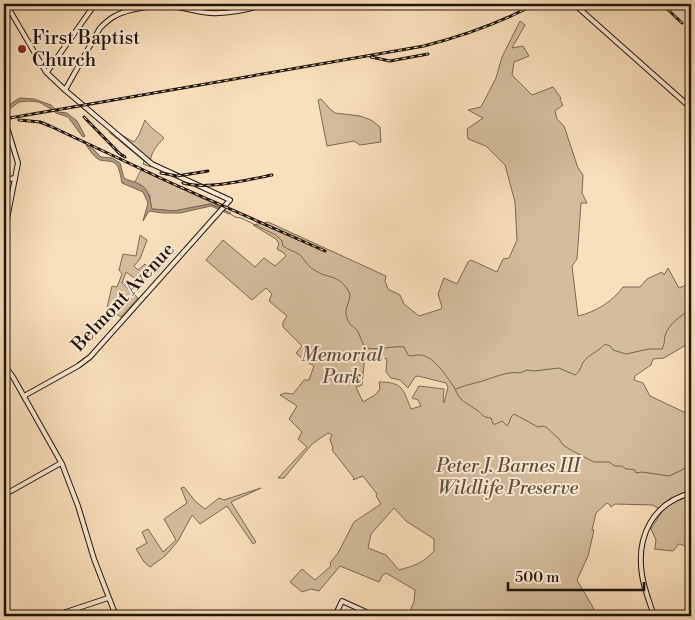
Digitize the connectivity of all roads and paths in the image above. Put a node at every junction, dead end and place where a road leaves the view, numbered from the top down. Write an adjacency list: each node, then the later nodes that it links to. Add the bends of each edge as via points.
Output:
1 (6, 4): 5 (street)
2 (95, 4): 5 (street)
3 (264, 4): 6 (street, via 220,13 164,5 119,14 99,30)
4 (574, 4): 7 (street)
5 (47, 72): 6 (street)
6 (65, 90): 13 (street, Belmont Avenue, via 152,164 230,200 90,357)
7 (691, 108)
8 (4, 115): 9 (street, bridge, via 18,163)
9 (15, 178): 10 (street); 11 (street)
10 (4, 180)
11 (4, 234)
12 (4, 365): 14 (street)
13 (33, 391): 14 (street, Belmont Avenue); 15 (street)
14 (24, 396): 15 (street)
15 (29, 404): 16 (street)
16 (61, 463): 18 (street); 19 (street)
17 (691, 493): 25 (street, via 664,506 646,530 641,558 642,576)
18 (4, 495)
19 (108, 598): 20 (street); 21 (street)
20 (115, 614): 22 (street)
21 (54, 616)
22 (124, 616)
23 (335, 616): 24 (street, via 342,602)
24 (375, 616)
25 (654, 616)

